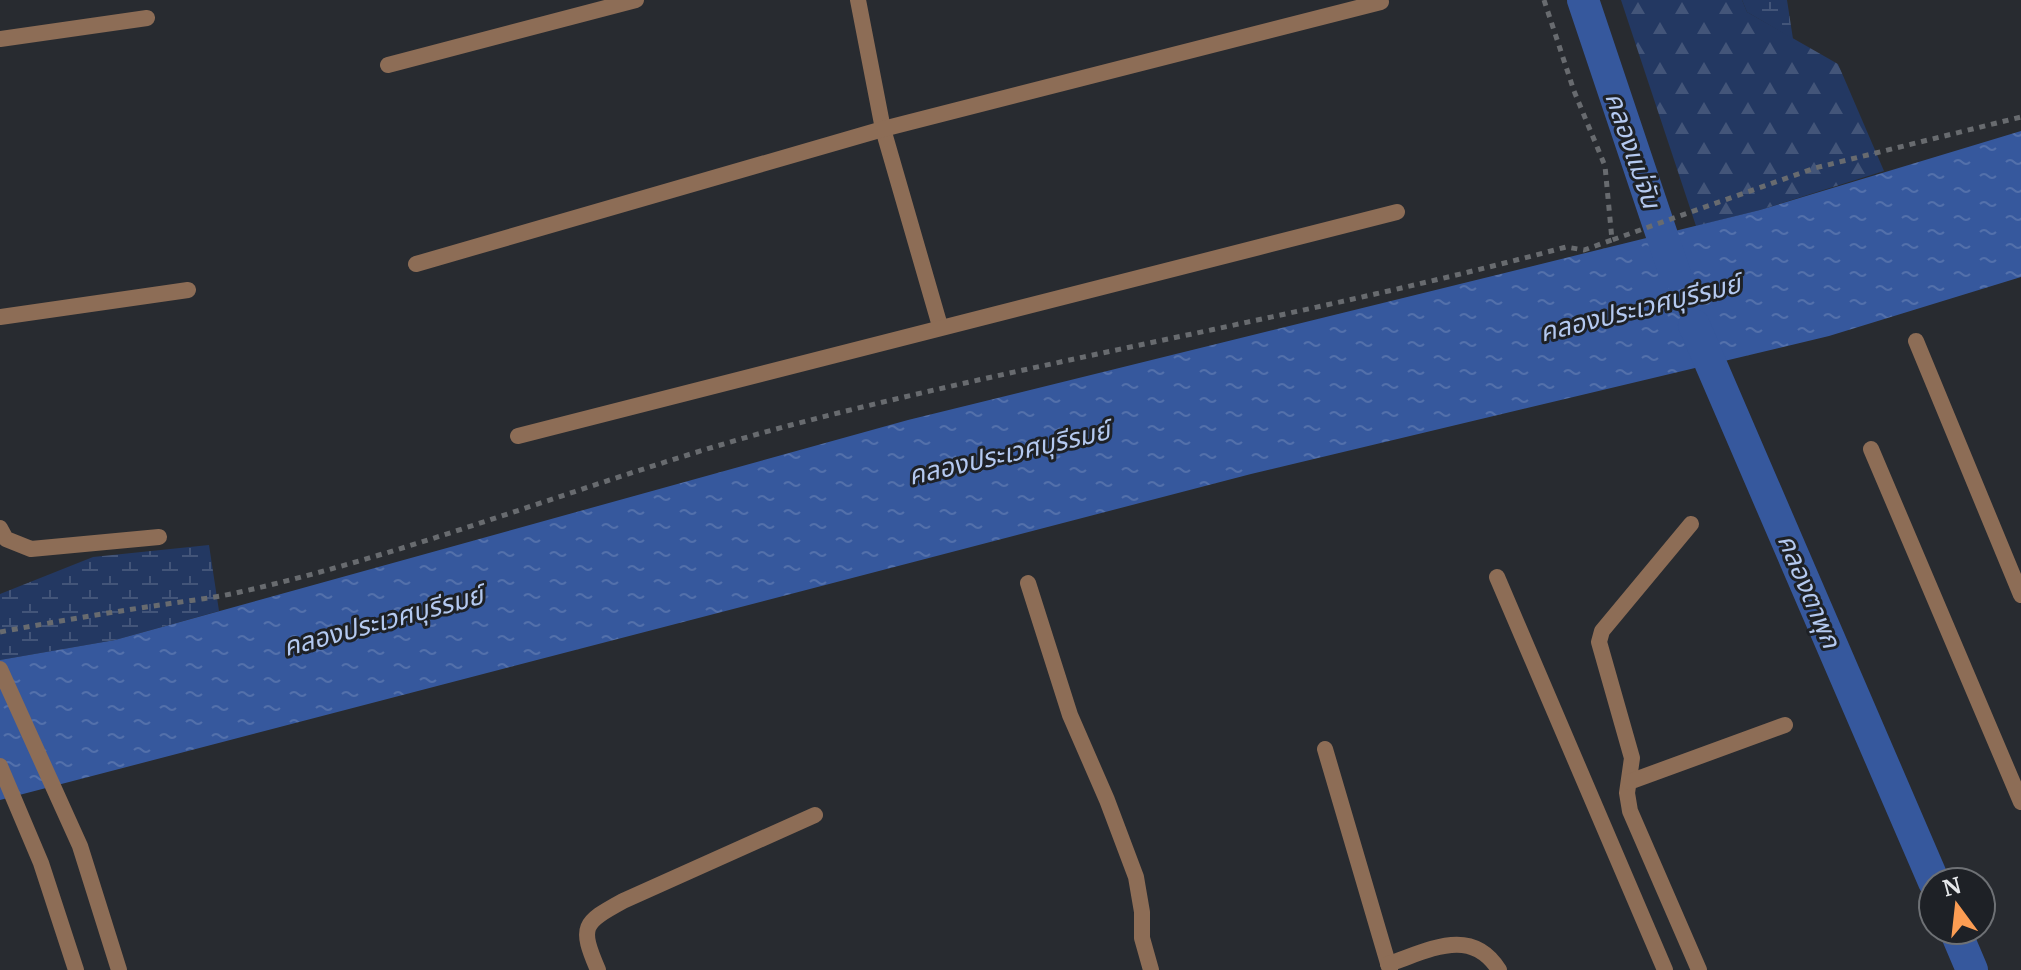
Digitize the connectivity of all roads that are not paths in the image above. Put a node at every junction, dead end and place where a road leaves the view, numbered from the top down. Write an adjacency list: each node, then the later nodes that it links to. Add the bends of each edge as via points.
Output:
1 (636, 0): 6 (street)
2 (858, 0): 7 (street)
3 (1381, 2): 7 (street)
4 (147, 18): 5 (street)
5 (0, 39)
6 (388, 65)
7 (883, 129): 9 (street); 12 (street)
8 (1397, 212): 12 (street)
9 (416, 264)
10 (188, 290): 11 (street)
11 (0, 317)
12 (940, 326): 14 (street)
13 (1916, 341): 21 (street)
14 (518, 436)
15 (1871, 449): 27 (street)
16 (1691, 524): 26 (street, via 1600,636 1632,758)
17 (0, 528): 18 (street, via 6,539 31,549)
18 (159, 537)
19 (1497, 577): 35 (street)
20 (1028, 583): 33 (street, via 1070,715 1136,877)
21 (2021, 595)
22 (0, 669): 29 (street, via 80,846)
23 (1785, 725): 26 (street)
24 (1325, 749): 30 (street)
25 (0, 766): 31 (street, via 41,863)
26 (1629, 782): 36 (street, via 1630,811)
27 (2021, 802)
28 (815, 815): 32 (street, via 594,917 588,935)
29 (118, 966)
30 (1389, 967): 34 (street, via 1456,943 1482,951)
31 (76, 970)
32 (598, 970)
33 (1151, 970)
34 (1499, 970)
35 (1665, 970)
36 (1699, 970)

